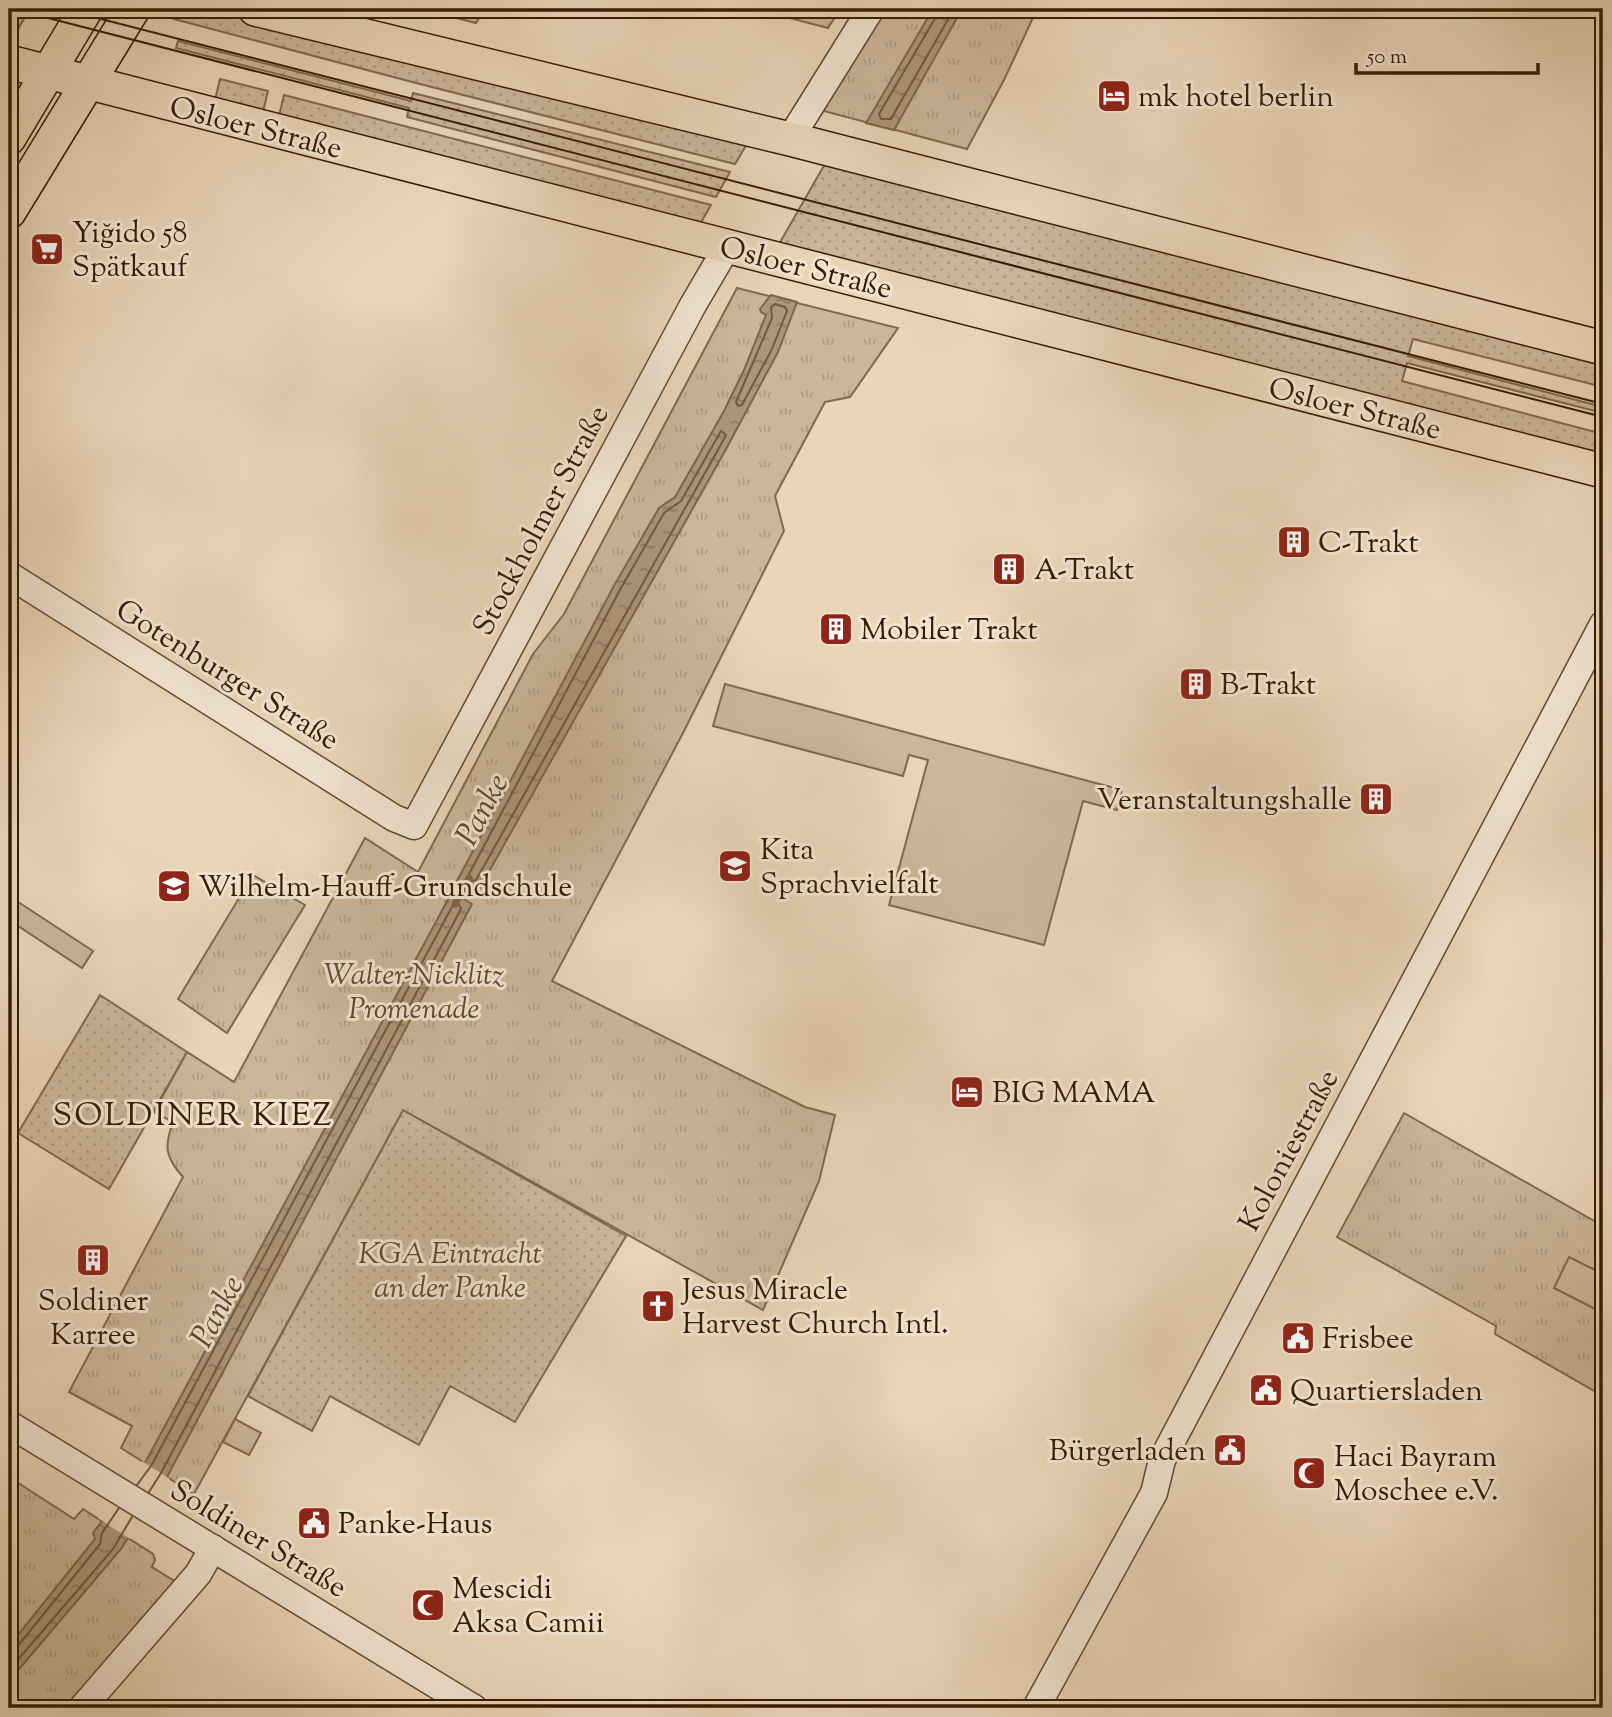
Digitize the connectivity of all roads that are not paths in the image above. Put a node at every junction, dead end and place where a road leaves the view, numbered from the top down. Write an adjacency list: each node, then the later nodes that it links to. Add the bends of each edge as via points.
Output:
1 (86, 9): 6 (main road)
2 (133, 9): 7 (main road)
3 (256, 9): 9 (main road)
4 (871, 9): 9 (street)
5 (9, 62): 6 (main road, Osloer Straße)
6 (48, 73): 7 (main road, Osloer Straße); 8 (main road)
7 (89, 83): 10 (main road); 11 (main road, Osloer Straße)
8 (9, 138)
9 (790, 139): 12 (main road)
10 (9, 212)
11 (727, 247): 13 (main road, Osloer Straße); 16 (street, Stockholmer Straße)
12 (1603, 348)
13 (1603, 471)
14 (9, 575): 16 (street, Gotenburger Straße, via 394,818)
15 (1603, 624): 21 (street, Koloniestraße, via 1162,1460 1154,1493)
16 (414, 826)
17 (9, 1424): 18 (street, Soldiner Straße)
18 (213, 1548): 19 (street, via 198,1574); 20 (street, Soldiner Straße)
19 (82, 1708)
20 (474, 1708)
21 (1037, 1708)

